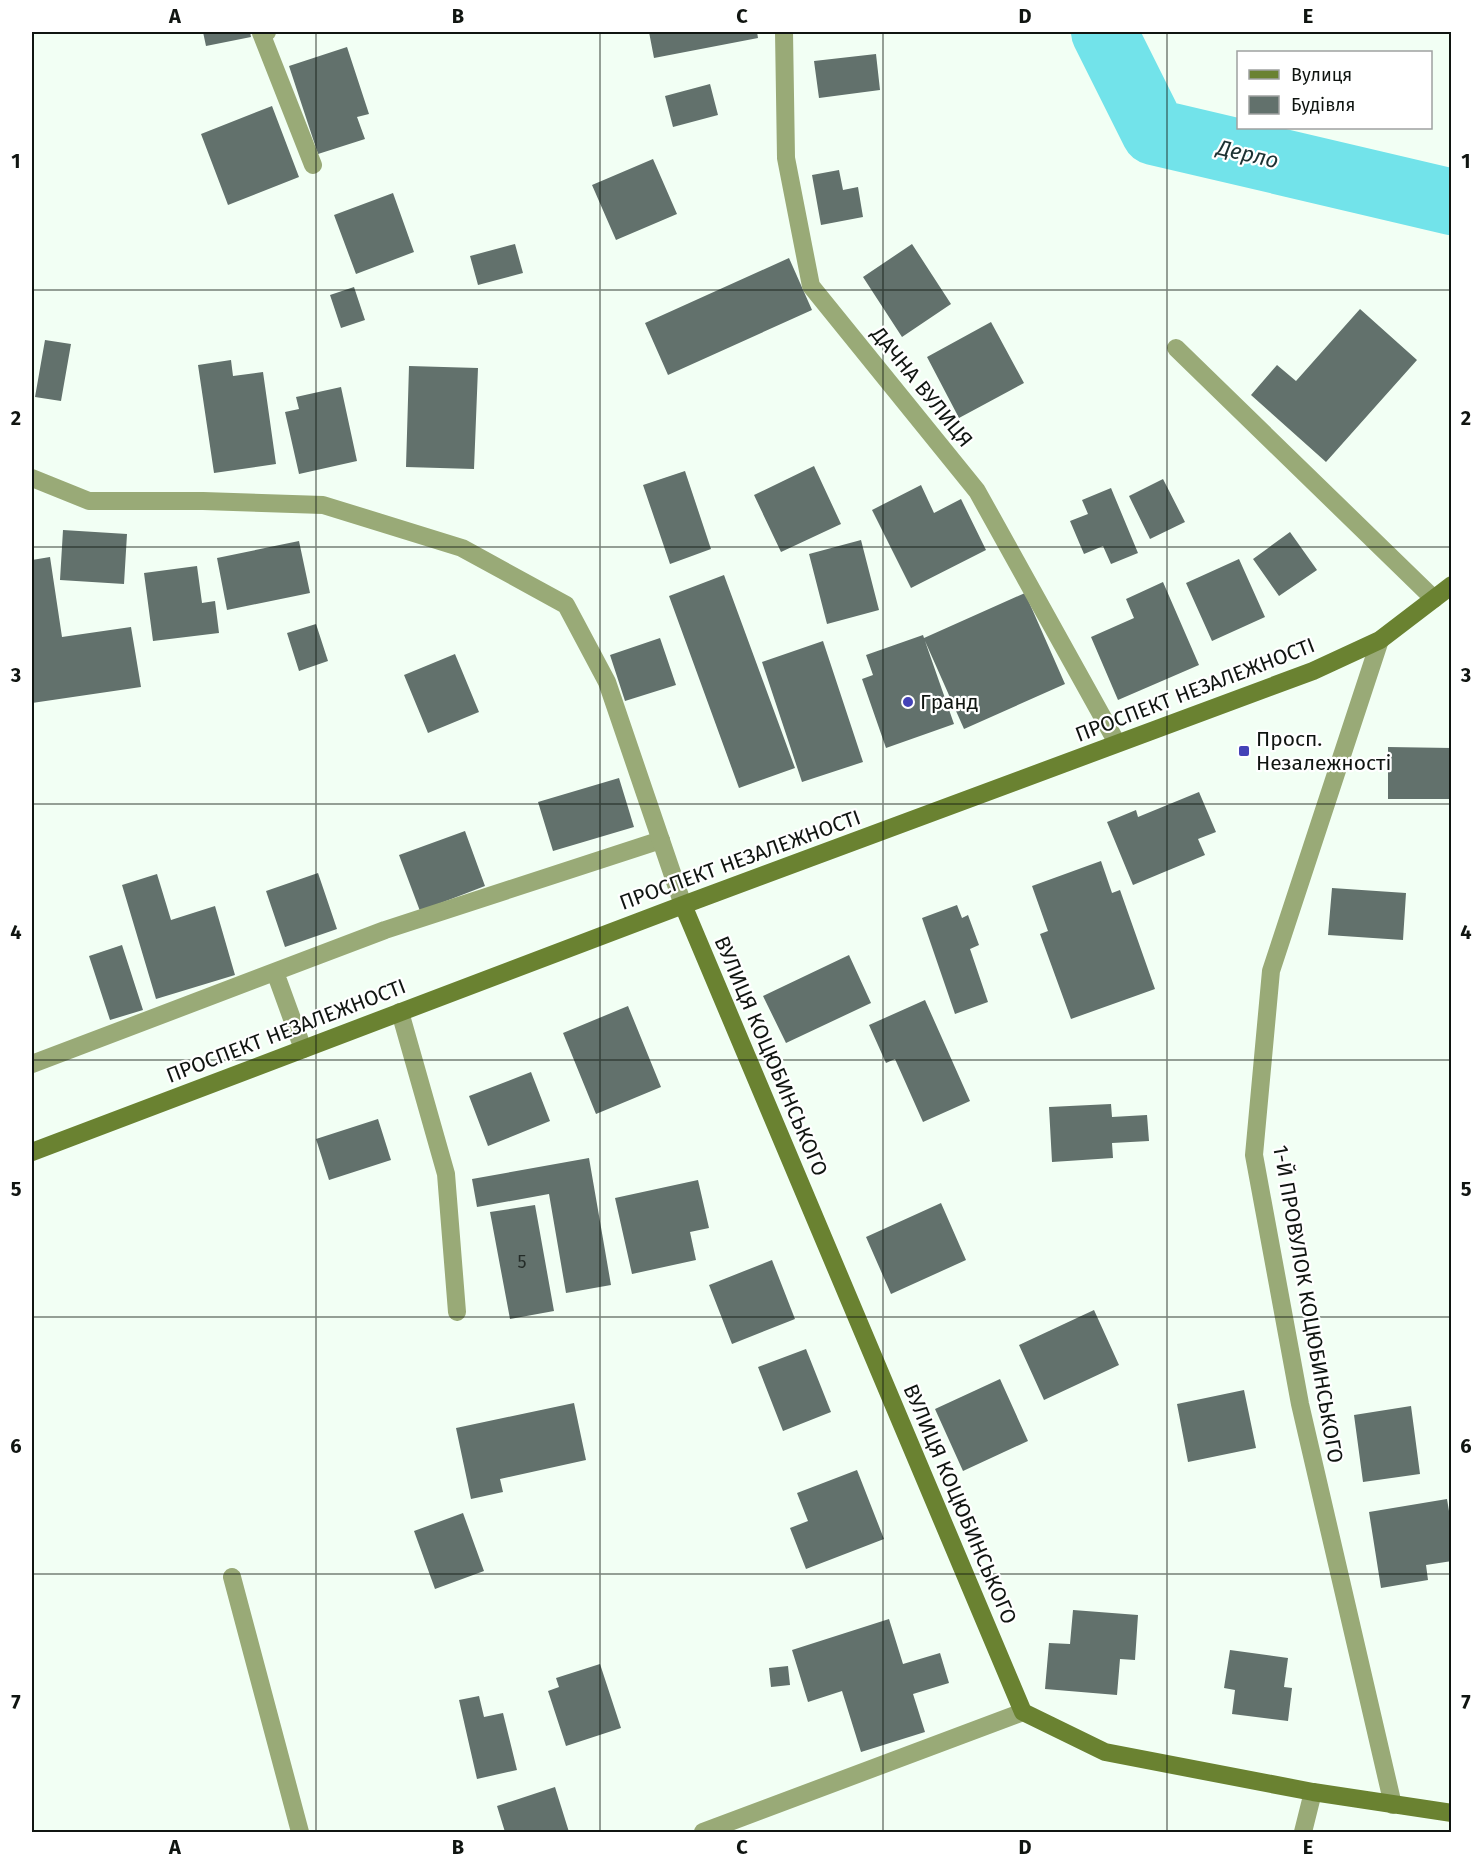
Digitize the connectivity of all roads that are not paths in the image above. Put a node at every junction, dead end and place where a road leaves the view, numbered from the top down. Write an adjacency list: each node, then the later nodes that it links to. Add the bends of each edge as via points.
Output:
1 (267, 32): 3 (street, via 261,33)
2 (784, 32): 9 (street, ДАЧНА ВУЛИЦЯ, via 786,158 811,286 977,492)
3 (313, 165)
4 (1176, 348): 7 (street)
5 (32, 478): 10 (street, via 89,501 323,505 462,548 566,605 607,682)
6 (1452, 585): 7 (main road, ПРОСПЕКТ НЕЗАЛЕЖНОСТІ)
7 (1434, 599): 8 (main road, ПРОСПЕКТ НЕЗАЛЕЖНОСТІ)
8 (1380, 640): 9 (main road, ПРОСПЕКТ НЕЗАЛЕЖНОСТІ, via 1313,671); 21 (street, 1-Й ПРОВУЛОК КОЦЮБИНСЬКОГО, via 1271,971 1254,1155 1300,1404)
9 (1117, 743): 11 (main road, ПРОСПЕКТ НЕЗАЛЕЖНОСТІ)
10 (661, 840): 11 (street); 12 (street, via 385,930)
11 (683, 905): 13 (main road, ПРОСПЕКТ НЕЗАЛЕЖНОСТІ); 19 (main road, ВУЛИЦЯ КОЦЮБИНСЬКОГО)
12 (275, 972): 14 (street); 15 (street)
13 (400, 1012): 14 (main road, ПРОСПЕКТ НЕЗАЛЕЖНОСТІ); 17 (street, via 446,1174)
14 (303, 1049): 16 (main road, ПРОСПЕКТ НЕЗАЛЕЖНОСТІ)
15 (32, 1064)
16 (32, 1152)
17 (457, 1312)
18 (232, 1577): 23 (street)
19 (1023, 1712): 20 (main road, via 1105,1752); 24 (street)
20 (1313, 1792): 21 (main road); 25 (street)
21 (1393, 1805): 22 (main road)
22 (1452, 1813)
23 (300, 1833)
24 (703, 1833)
25 (1303, 1833)

